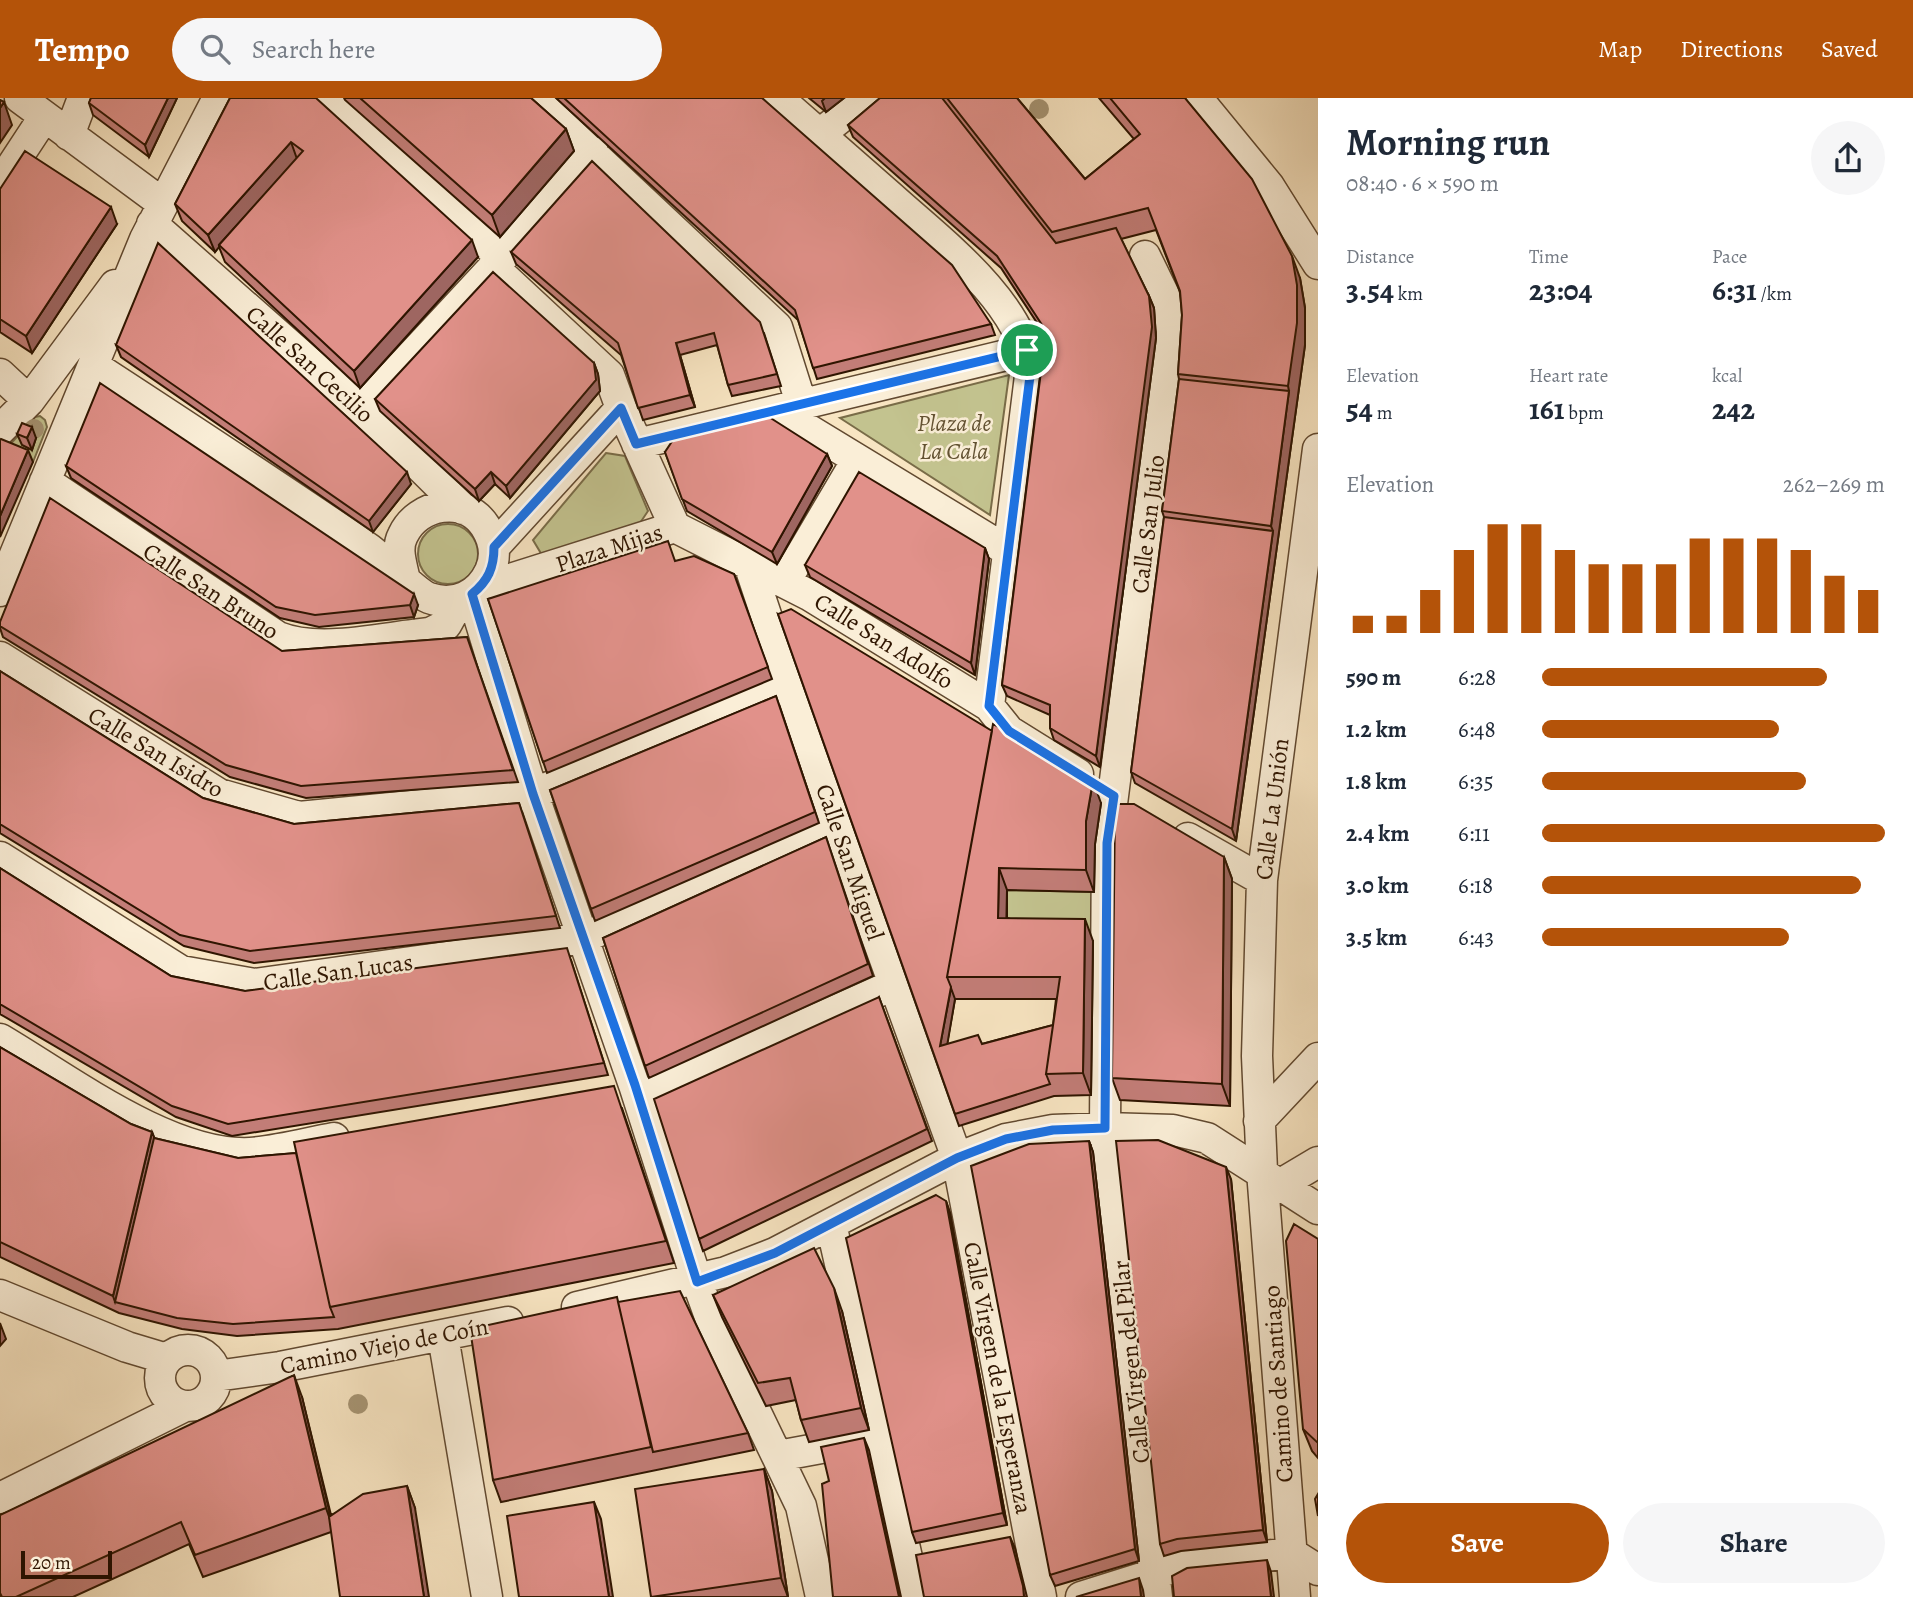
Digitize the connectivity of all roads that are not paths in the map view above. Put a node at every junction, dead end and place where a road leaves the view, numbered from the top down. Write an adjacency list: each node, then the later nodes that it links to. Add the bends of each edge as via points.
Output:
1 (20, 98): 9 (street, Calle San Cecilio)
2 (83, 98): 11 (street)
3 (218, 98): 14 (street)
4 (533, 98): 12 (street)
5 (778, 98): 10 (street)
6 (865, 98): 10 (street)
7 (1197, 98): 17 (street, via 1269,186)
8 (329, 99): 16 (street, Plaza Mijas)
9 (44, 117): 11 (street, Calle San Cecilio); 13 (street)
10 (820, 134): 18 (street, via 973,271 1012,321)
11 (69, 135): 14 (street, Calle San Cecilio)
12 (593, 152): 16 (street); 23 (street, via 776,327)
13 (0, 184)
14 (151, 226): 19 (street); 21 (street); 24 (street, Calle San Cecilio)
15 (1145, 256): 43 (street, Calle San Julio, via 1164,295 1172,332)
16 (497, 263): 22 (street, Plaza Mijas, via 609,375); 24 (street)
17 (1318, 264)
18 (1027, 350): 23 (street); 33 (street, via 1031,368)
19 (94, 366): 29 (street); 35 (street)
20 (0, 374): 21 (street)
21 (29, 401): 25 (street)
22 (621, 408): 26 (street, Plaza Mijas); 32 (street)
23 (790, 408): 26 (street); 28 (street)
24 (362, 409): 30 (street, Calle San Cecilio)
25 (0, 430)
26 (636, 444): 31 (street, Plaza Mijas)
27 (1318, 449): 46 (street, Calle La Unión)
28 (857, 460): 33 (street); 36 (street)
29 (45, 481): 37 (street); 38 (street, Calle San Bruno, via 295,644 430,633 446,625)
30 (463, 509): 32 (street, via 484,524); 35 (street, via 428,509 414,519 402,536 399,552)
31 (675, 527): 34 (street, Calle San Adolfo); 38 (street, Plaza Mijas)
32 (494, 547): 38 (street, via 494,564)
33 (1008, 551): 41 (street)
34 (749, 564): 36 (street, Calle San Adolfo); 40 (street, Calle San Miguel)
35 (404, 576): 38 (street, via 427,597 443,601)
36 (785, 582): 41 (street, Calle San Adolfo)
37 (0, 591)
38 (470, 594): 42 (street)
39 (0, 657): 42 (street, Calle San Isidro, via 219,794 299,817)
40 (789, 684): 42 (street, Calle San Isidro); 44 (street, Calle San Miguel)
41 (989, 706): 43 (street, Calle San Adolfo, via 1009,731)
42 (533, 794): 47 (street)
43 (1137, 809): 46 (street, Calle San Adolfo); 54 (street, Calle San Julio, via 1107,843)
44 (837, 827): 47 (street, Calle San Lucas); 48 (street, Calle San Miguel)
45 (0, 857): 47 (street, Calle San Lucas, via 181,971 255,984)
46 (1262, 880): 53 (street, Calle La Unión)
47 (583, 938): 51 (street)
48 (893, 985): 51 (street); 56 (street, Calle San Miguel)
49 (0, 1039): 55 (street, via 149,1128 205,1148 249,1153)
50 (1318, 1058): 53 (street)
51 (637, 1091): 52 (street); 61 (street)
52 (600, 1092)
53 (1259, 1121): 58 (street, Calle La Unión)
54 (1105, 1128): 56 (street, Camino Viejo de Coín, via 1053,1130 1006,1139); 58 (street, Camino Viejo de Coín, via 1173,1130 1207,1138); 72 (street, Calle Virgen del Pilar)
55 (357, 1134)
56 (957, 1158): 60 (street, Camino Viejo de Coín); 76 (street, Calle Virgen de la Esperanza, via 1014,1537)
57 (1318, 1162): 58 (street)
58 (1271, 1177): 59 (street, Camino Viejo de Coín); 70 (street, Camino de Santiago)
59 (1318, 1209)
60 (831, 1224): 61 (street, Camino Viejo de Coín, via 775,1253); 67 (street)
61 (697, 1282): 63 (street, Camino Viejo de Coín); 68 (street)
62 (0, 1295): 64 (street)
63 (443, 1336): 65 (street, Camino Viejo de Coín); 73 (street)
64 (167, 1359): 65 (street, via 182,1351 200,1353 214,1366); 66 (street, via 160,1375 164,1392)
65 (216, 1376): 66 (street, via 204,1401)
66 (185, 1406): 69 (street)
67 (880, 1437): 68 (street); 75 (street, via 921,1554)
68 (778, 1456): 74 (street, via 801,1506)
69 (0, 1498)
70 (1291, 1553): 71 (street); 72 (street, via 1183,1565); 78 (street, Camino de Santiago)
71 (1318, 1570)
72 (1156, 1586): 77 (street)
73 (487, 1597)
74 (821, 1597)
75 (916, 1597)
76 (1041, 1597)
77 (1081, 1597)
78 (1295, 1597)

